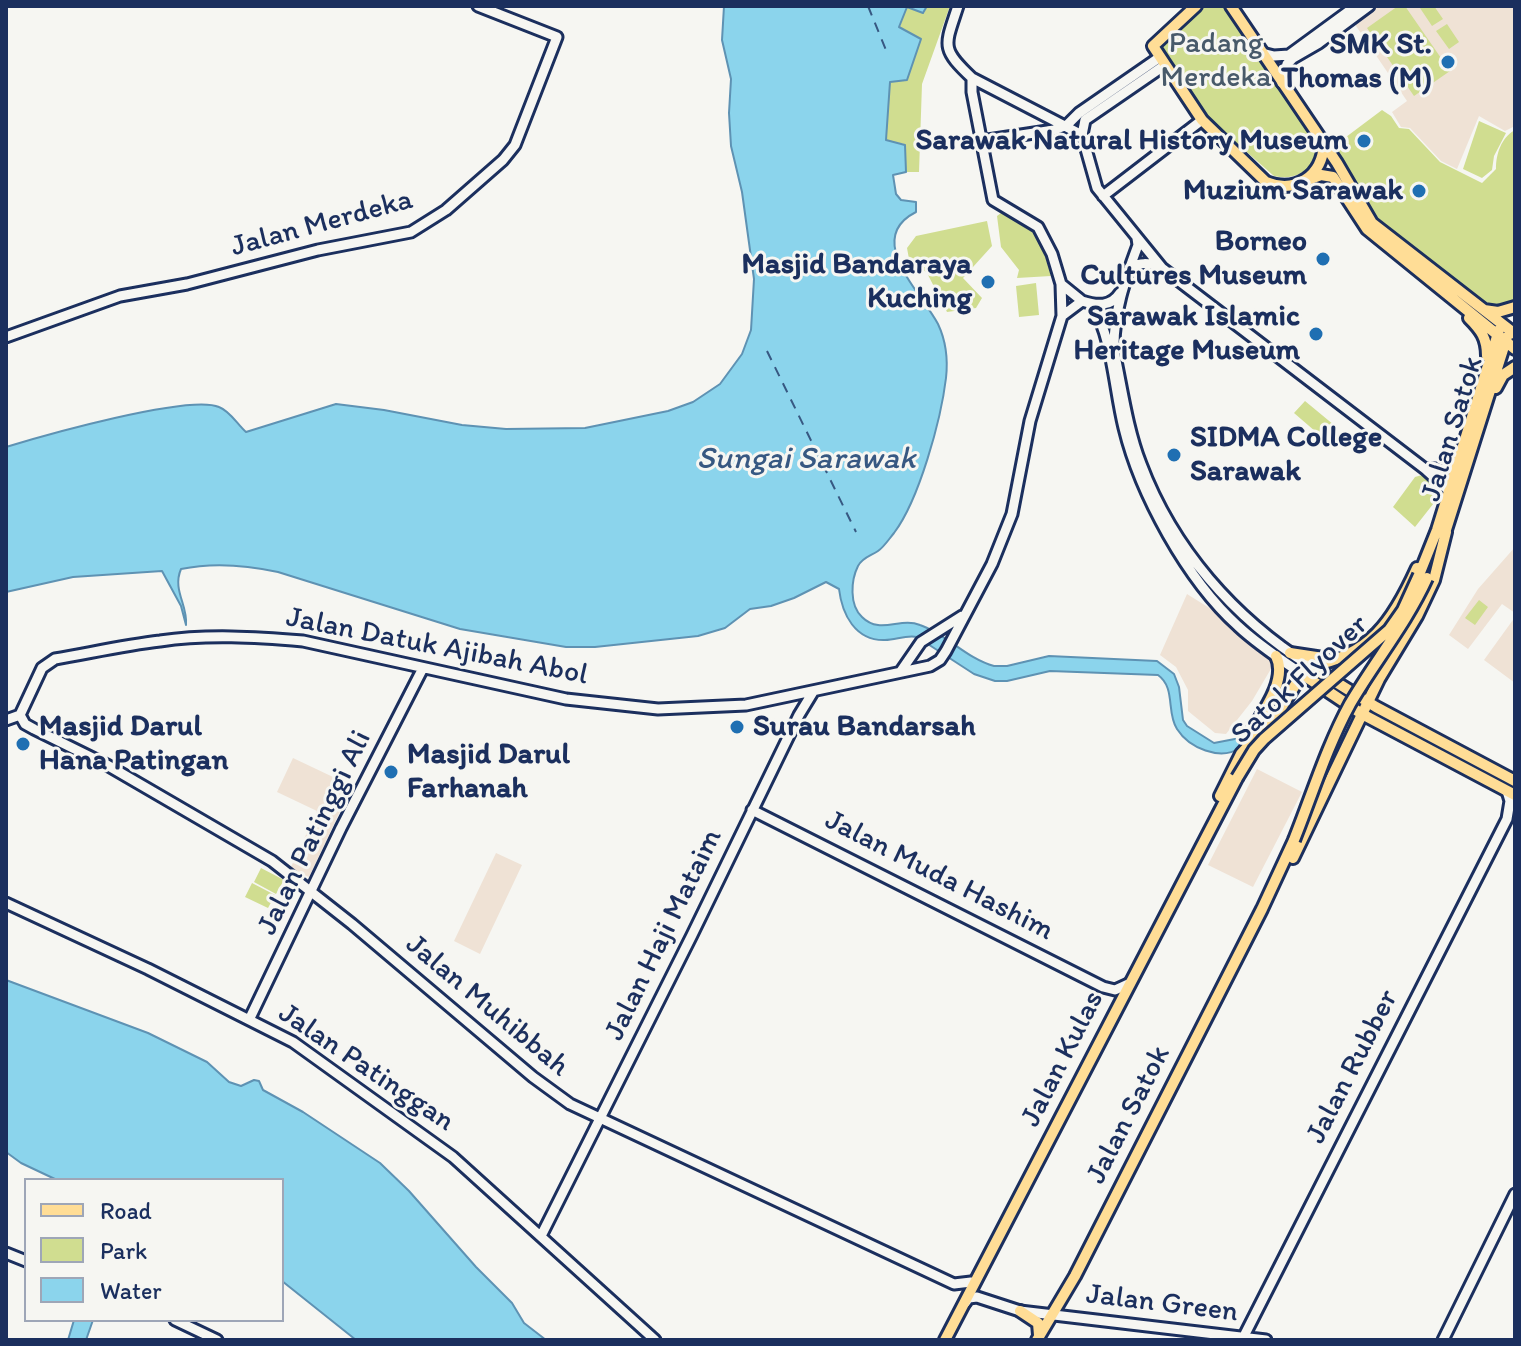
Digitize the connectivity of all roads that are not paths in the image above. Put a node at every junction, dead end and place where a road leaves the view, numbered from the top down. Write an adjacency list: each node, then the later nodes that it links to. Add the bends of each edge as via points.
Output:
1 (478, 6): 32 (main road, Jalan Merdeka, via 557,37 515,145 446,210 411,232 120,296)
2 (958, 6): 9 (main road, via 947,48)
3 (1196, 6): 8 (main road, via 1154,44)
4 (1231, 6): 7 (main road)
5 (1356, 6): 7 (main road, via 1289,55)
6 (1369, 6): 10 (main road, via 1293,58)
7 (1262, 53): 10 (main road)
8 (1163, 61): 13 (main road); 15 (main road); 16 (main road, via 1085,120)
9 (972, 78): 11 (main road); 12 (main road)
10 (1282, 83): 18 (main road)
11 (989, 86): 12 (main road); 14 (main road)
12 (972, 92): 17 (main road)
13 (1202, 120): 19 (main road, via 1266,182 1289,187); 20 (main road)
14 (1055, 125): 15 (main road); 17 (main road)
15 (1067, 125): 16 (main road)
16 (1082, 135): 20 (main road)
17 (981, 141): 24 (main road, via 993,200 1038,227)
18 (1324, 144): 19 (main road, via 1320,162); 29 (main road, via 1372,223)
19 (1303, 182): 25 (main road, via 1333,177 1367,229)
20 (1103, 196): 21 (main road)
21 (1136, 234): 22 (main road); 23 (main road)
22 (1130, 267): 23 (main road); 26 (main road)
23 (1162, 268): 37 (main road)
24 (1061, 284): 27 (main road); 30 (main road)
25 (1440, 288): 31 (main road); 35 (main road, via 1482,331)
26 (1122, 290): 27 (main road, via 1115,300); 42 (main road, via 1114,351 1140,463 1156,499 1220,593)
27 (1087, 303): 30 (main road); 43 (main road, via 1102,325 1131,458 1155,511 1212,598)
28 (1515, 307): 29 (main road); 31 (main road)
29 (1482, 309): 31 (main road)
30 (1062, 316): 41 (main road, Jalan Datuk Ajibah Abol, via 1030,421 1012,514)
31 (1508, 331): 33 (main road); 35 (main road, Jalan Satok); 36 (main road, Jalan Satok)
32 (6, 337)
33 (1515, 349)
34 (1515, 367): 36 (main road, via 1503,375)
35 (1486, 370): 38 (main road, Jalan Satok)
36 (1484, 411): 39 (main road, Jalan Satok)
37 (1425, 469): 38 (main road); 38 (main road)
38 (1451, 479): 40 (main road, Jalan Satok); 44 (main road, Jalan Satok, via 1398,607 1376,635)
39 (1446, 532): 40 (main road, Jalan Satok); 50 (main road, Jalan Satok, via 1434,580)
40 (1423, 577): 56 (main road, Satok Flyover, bridge, via 1389,630 1264,739); 65 (main road, Jalan Satok, bridge, via 1411,613 1342,720)
41 (965, 614): 47 (main road, via 921,642); 47 (main road, Jalan Datuk Ajibah Abol, via 940,660)
42 (1290, 653): 44 (main road, via 1312,659); 46 (main road)
43 (1276, 656): 46 (main road); 55 (main road, via 1276,686)
44 (1345, 657): 46 (main road, Jalan Satok)
45 (423, 668): 49 (main road, Jalan Datuk Ajibah Abol, via 566,699 633,707 713,708); 53 (main road, Jalan Datuk Ajibah Abol, via 303,641 163,640 48,662); 63 (main road, Jalan Patinggi Ali)
46 (1306, 670): 50 (main road); 52 (main road); 55 (main road, Jalan Kulas, via 1281,709)
47 (901, 671): 48 (main road, Jalan Datuk Ajibah Abol)
48 (813, 692): 49 (main road, Jalan Datuk Ajibah Abol); 51 (main road, Jalan Haji Mataim)
49 (795, 696): 51 (main road)
50 (1368, 703): 52 (main road, Jalan Satok); 57 (main road)
51 (800, 712): 59 (main road, Jalan Haji Mataim)
52 (1362, 714): 58 (main road); 65 (main road, Jalan Satok, via 1308,829)
53 (20, 715): 54 (main road); 63 (main road, Jalan Muhibbah, via 25,724 201,818)
54 (6, 720)
55 (1241, 754): 62 (main road, Jalan Kulas)
56 (1237, 778): 62 (main road, Jalan Kulas)
57 (1515, 781)
58 (1511, 793): 61 (main road, Jalan Rubber)
59 (752, 810): 67 (main road, Jalan Muda Hashim); 70 (main road, Jalan Haji Mataim)
60 (1515, 811): 61 (main road, Jalan Rubber)
61 (1507, 819): 80 (main road, Jalan Rubber)
62 (1179, 886): 66 (main road, Jalan Kulas)
63 (311, 891): 69 (main road, Jalan Patinggi Ali); 70 (main road, Jalan Muhibbah, via 533,1077)
64 (6, 903): 69 (main road, Jalan Patinggan)
65 (1262, 909): 78 (main road, Jalan Satok)
66 (1128, 984): 67 (main road, via 1115,990); 68 (main road, Jalan Kulas)
67 (1103, 987): 68 (main road)
68 (1117, 1006): 73 (main road, Jalan Kulas)
69 (250, 1018): 72 (main road, Jalan Patinggan, via 293,1042 417,1130)
70 (599, 1119): 72 (main road, Jalan Haji Mataim); 75 (main road, Jalan Muhibbah)
71 (1515, 1194): 87 (main road)
72 (541, 1236): 82 (main road, Jalan Patinggan)
73 (989, 1255): 74 (main road, Jalan Kulas); 76 (main road, Jalan Kulas)
74 (971, 1282): 75 (main road); 76 (main road, Jalan Kulas)
75 (954, 1284): 76 (main road)
76 (962, 1302): 77 (main road, via 977,1297); 83 (main road, Jalan Kulas)
77 (1020, 1311): 78 (main road); 84 (main road, via 1038,1323)
78 (1049, 1319): 80 (main road, Jalan Green); 84 (main road, Jalan Satok); 85 (main road, Jalan Green)
79 (179, 1322): 81 (main road)
80 (1243, 1339): 86 (main road, Jalan Green)
81 (217, 1340)
82 (655, 1340)
83 (943, 1340)
84 (1038, 1340)
85 (1205, 1340)
86 (1266, 1340)
87 (1440, 1340)

